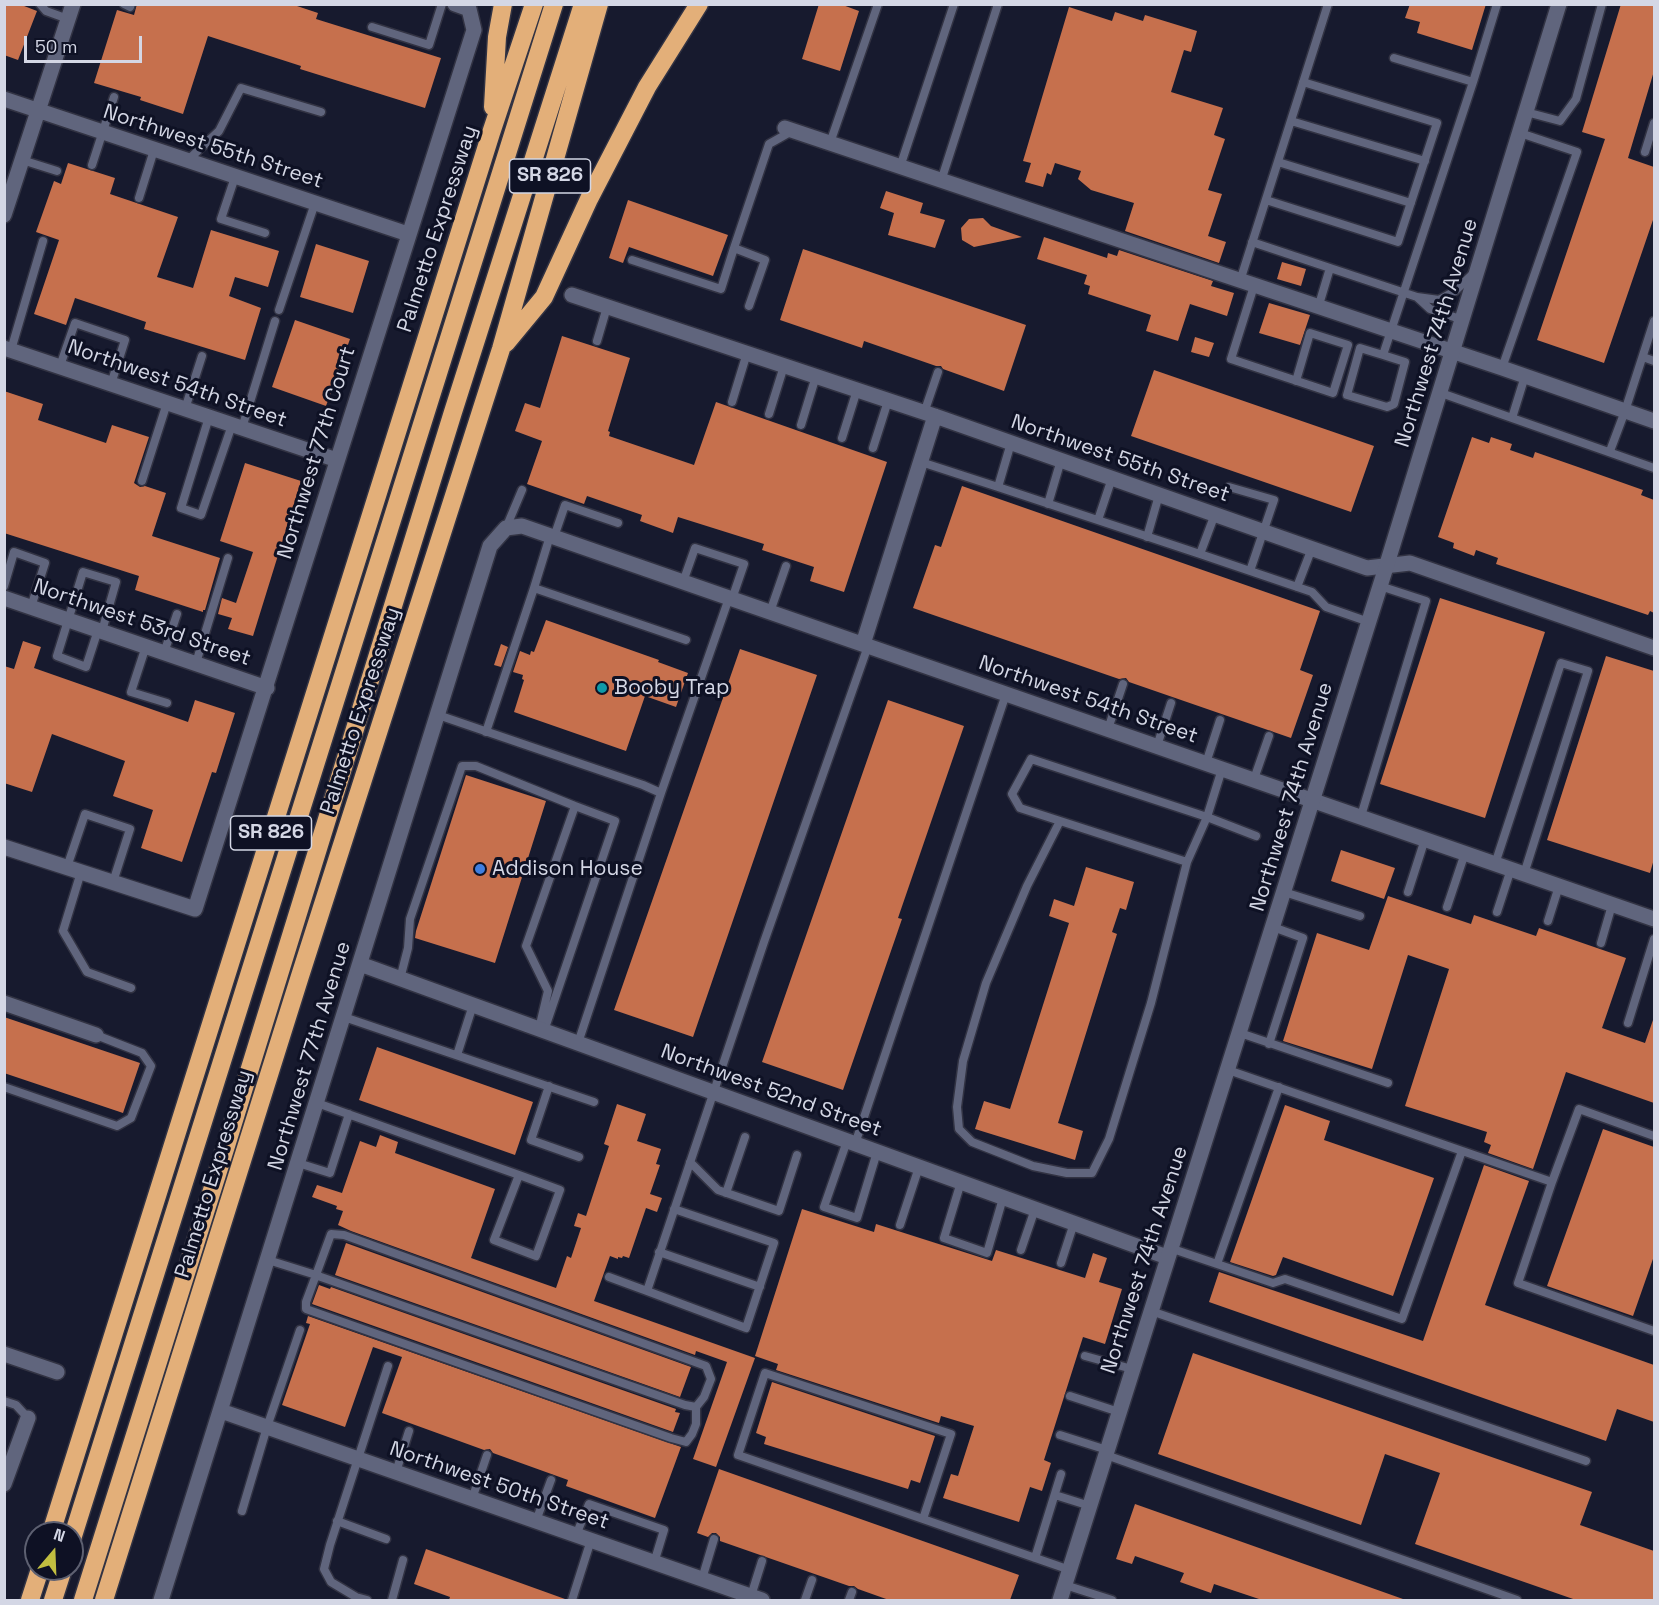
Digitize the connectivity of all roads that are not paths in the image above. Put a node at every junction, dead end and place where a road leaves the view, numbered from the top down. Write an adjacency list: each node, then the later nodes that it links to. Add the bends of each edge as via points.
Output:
1 (40, 4): 19 (lane, via 46,11)
2 (124, 4): 3 (lane)
3 (131, 4)
4 (442, 4): 20 (lane, via 429,45)
5 (503, 4): 33 (highway)
6 (534, 4): 33 (highway, Palmetto Expressway / SR 826)
7 (554, 4): 272 (highway)
8 (583, 4): 291 (highway)
9 (599, 4): 74 (highway, Palmetto Expressway / SR 826)
10 (699, 4): 74 (highway, via 647,87 544,297)
11 (878, 4): 35 (lane)
12 (954, 4): 43 (lane)
13 (998, 4): 46 (lane)
14 (1497, 4): 23 (lane)
15 (1559, 4): 28 (street, Northwest 74th Avenue)
16 (1602, 4): 28 (lane, via 1576,99 1560,121)
17 (1327, 5): 22 (lane)
18 (462, 7): 53 (street, Northwest 77th Court, via 474,30)
19 (70, 12): 26 (street)
20 (372, 27)
21 (1395, 58): 23 (lane)
22 (1303, 82): 29 (lane); 40 (lane, via 1437,123)
23 (1473, 82): 61 (lane)
24 (114, 97): 32 (lane)
25 (4, 99): 26 (street, Northwest 55th Street)
26 (37, 111): 32 (street, Northwest 55th Street); 38 (street)
27 (321, 112): 39 (lane, via 242,88 219,131)
28 (1526, 112): 34 (street, Northwest 74th Avenue)
29 (1291, 121): 40 (lane); 41 (lane)
30 (1654, 123): 37 (lane)
31 (789, 129): 35 (street); 56 (lane, via 768,144)
32 (103, 133): 36 (street, Northwest 55th Street); 42 (lane)
33 (491, 133): 271 (highway, Palmetto Expressway / SR 826)
34 (1520, 133): 58 (street, Northwest 74th Avenue); 83 (lane, via 1577,152)
35 (830, 143): 43 (street)
36 (154, 150): 39 (street, Northwest 55th Street); 47 (lane)
37 (1645, 152)
38 (22, 160): 44 (lane); 51 (street)
39 (188, 161): 45 (street, Northwest 55th Street)
40 (1425, 161): 50 (lane)
41 (1278, 162): 48 (lane); 50 (lane)
42 (93, 165)
43 (900, 167): 46 (street)
44 (57, 171)
45 (235, 177): 49 (street, Northwest 55th Street); 52 (lane, via 222,219)
46 (942, 181): 60 (street)
47 (139, 198)
48 (1266, 200): 50 (lane, via 1398,242); 55 (lane)
49 (315, 203): 53 (street, Northwest 55th Street); 67 (lane)
50 (1411, 203)
51 (4, 215)
52 (265, 233)
53 (408, 234): 107 (street, Northwest 77th Court)
54 (43, 241): 73 (lane)
55 (1252, 242): 59 (lane); 60 (lane)
56 (734, 248): 57 (lane, via 721,289); 64 (lane, via 765,260)
57 (632, 260)
58 (1479, 267): 63 (lane, via 1455,291 1439,300); 68 (street, Northwest 74th Avenue)
59 (1330, 268): 61 (lane); 66 (lane)
60 (1247, 284): 66 (street); 87 (lane, via 1231,360)
61 (1404, 292): 63 (lane); 71 (lane)
62 (572, 295): 65 (street, Northwest 55th Street)
63 (1417, 297): 68 (lane, via 1430,309)
64 (749, 306)
65 (607, 307): 72 (lane); 75 (street, Northwest 55th Street)
66 (1318, 308): 71 (street)
67 (279, 310)
68 (1463, 320): 76 (street, Northwest 74th Avenue)
69 (275, 321): 102 (lane)
70 (1654, 321): 79 (lane)
71 (1392, 333): 76 (street); 77 (lane)
72 (597, 341)
73 (8, 349): 81 (street, Northwest 54th Street)
74 (501, 349): 292 (highway, Palmetto Expressway / SR 826)
75 (747, 353): 82 (street, Northwest 55th Street); 92 (lane)
76 (1453, 353): 83 (street); 90 (street, Northwest 74th Avenue)
77 (1383, 355): 77 (lane, via 1405,362 1394,404 1387,407 1347,395 1360,348)
78 (202, 356): 94 (lane)
79 (1643, 357): 80 (lane); 95 (lane)
80 (1654, 361)
81 (60, 366): 88 (street, Northwest 54th Street); 88 (lane, via 75,323 125,340)
82 (784, 366): 85 (street, Northwest 55th Street); 96 (lane)
83 (1502, 368): 86 (street)
84 (938, 372): 97 (lane)
85 (816, 376): 89 (street, Northwest 55th Street); 101 (lane)
86 (1525, 376): 95 (street); 99 (lane)
87 (1296, 381): 87 (lane, via 1332,393 1348,345 1310,333)
88 (111, 384): 93 (street, Northwest 54th Street)
89 (857, 390): 91 (street, Northwest 55th Street); 103 (lane)
90 (1441, 393): 99 (lane); 128 (street, Northwest 74th Avenue)
91 (888, 401): 97 (street, Northwest 55th Street); 105 (lane)
92 (732, 402)
93 (167, 403): 94 (street, Northwest 54th Street); 112 (lane)
94 (185, 409): 98 (street, Northwest 54th Street)
95 (1625, 411): 100 (street); 106 (lane)
96 (770, 414)
97 (930, 415): 104 (street, Northwest 55th Street); 109 (street)
98 (209, 417): 102 (street, Northwest 54th Street); 102 (lane, via 181,508 201,515)
99 (1512, 418): 106 (lane)
100 (1654, 422)
101 (801, 425)
102 (236, 426): 107 (street, Northwest 54th Street)
103 (842, 438)
104 (1011, 443): 108 (street, Northwest 55th Street); 113 (lane)
105 (873, 448)
106 (1610, 452): 110 (lane)
107 (337, 460): 150 (street, Northwest 77th Court)
108 (1061, 460): 111 (street, Northwest 55th Street); 117 (lane)
109 (921, 462): 113 (lane); 144 (street)
110 (1654, 468)
111 (1112, 478): 116 (street, Northwest 55th Street); 119 (lane)
112 (142, 481)
113 (998, 487): 117 (lane)
114 (1229, 487): 122 (lane, via 1274,500)
115 (522, 490): 121 (lane)
116 (1159, 495): 118 (street, Northwest 55th Street); 124 (lane)
117 (1048, 504): 119 (lane)
118 (1215, 514): 122 (street, Northwest 55th Street); 126 (lane)
119 (1098, 520): 124 (lane)
120 (618, 523): 123 (lane, via 565,505)
121 (506, 528): 123 (street, Northwest 54th Street, via 522,526); 154 (street, Northwest 77th Avenue, via 490,546)
122 (1264, 531): 125 (street, Northwest 55th Street); 130 (lane)
123 (552, 537): 131 (street, Northwest 54th Street); 134 (lane)
124 (1147, 537): 126 (lane)
125 (1311, 548): 128 (street, Northwest 55th Street, via 1368,568); 133 (lane)
126 (1200, 554): 130 (lane)
127 (228, 558): 148 (lane)
128 (1387, 564): 132 (street, Northwest 74th Avenue); 146 (street, Northwest 55th Street, via 1410,563)
129 (786, 566): 138 (lane)
130 (1250, 571): 133 (lane)
131 (683, 582): 136 (street, Northwest 54th Street); 136 (lane, via 695,548 744,564)
132 (1380, 586): 141 (street, Northwest 74th Avenue); 166 (lane, via 1426,601)
133 (1297, 587): 141 (lane, via 1312,592 1326,607)
134 (534, 588): 143 (lane); 157 (lane)
135 (5, 598): 137 (street, Northwest 53rd Street); 137 (lane, via 15,552 45,563)
136 (730, 598): 138 (street, Northwest 54th Street); 163 (lane)
137 (31, 607): 140 (street, Northwest 53rd Street)
138 (770, 612): 144 (street, Northwest 54th Street)
139 (177, 614): 147 (lane)
140 (67, 619): 142 (street, Northwest 53rd Street); 142 (lane, via 57,656 86,667); 142 (lane, via 83,572 116,582)
141 (1369, 622): 164 (street, Northwest 74th Avenue)
142 (100, 630): 145 (street, Northwest 53rd Street)
143 (686, 640)
144 (866, 645): 151 (street, Northwest 54th Street); 208 (lane)
145 (146, 646): 147 (street, Northwest 53rd Street); 152 (lane, via 131,692)
146 (1654, 648)
147 (164, 652): 148 (street, Northwest 53rd Street)
148 (196, 663): 150 (street, Northwest 53rd Street)
149 (1123, 684): 156 (lane)
150 (267, 688): 177 (street, Northwest 77th Court, via 195,909)
151 (1006, 694): 156 (street, Northwest 54th Street); 214 (lane)
152 (167, 703)
153 (1171, 703): 159 (lane)
154 (438, 716): 157 (lane); 190 (street, Northwest 77th Avenue)
155 (1220, 720): 160 (lane)
156 (1108, 729): 159 (street, Northwest 54th Street)
157 (486, 732): 163 (lane)
158 (1269, 736): 162 (lane)
159 (1157, 746): 160 (street, Northwest 54th Street)
160 (1206, 763): 161 (street, Northwest 54th Street)
161 (1222, 769): 162 (street, Northwest 54th Street); 167 (lane)
162 (1254, 779): 164 (street, Northwest 54th Street)
163 (662, 793): 200 (lane)
164 (1313, 800): 166 (street, Northwest 54th Street); 179 (street, Northwest 74th Avenue)
165 (575, 806): 191 (lane, via 476,766 462,766 410,919); 197 (lane, via 526,946 548,991); 197 (lane, via 615,821)
166 (1361, 816): 170 (street, Northwest 54th Street)
167 (1206, 818): 168 (lane, via 1031,759 1012,794 1020,808); 169 (lane); 173 (lane)
168 (1060, 821): 173 (lane); 173 (lane, via 1027,885 986,983 963,1061 957,1107 959,1129 972,1142 1033,1166 1092,1173 1109,1139 1151,1004)
169 (1256, 836)
170 (1425, 839): 172 (street, Northwest 54th Street); 180 (lane)
171 (4, 847): 175 (street)
172 (1465, 853): 174 (street, Northwest 54th Street); 182 (lane)
173 (1187, 862)
174 (1495, 864): 176 (street, Northwest 54th Street); 176 (lane, via 1562,663 1588,671)
175 (74, 870): 177 (street); 177 (lane, via 85,814 130,829); 192 (lane, via 63,931 87,972)
176 (1518, 872): 178 (street, Northwest 54th Street); 183 (lane)
177 (113, 882)
178 (1559, 886): 181 (street, Northwest 54th Street); 186 (lane)
179 (1284, 892): 184 (lane); 187 (street, Northwest 74th Avenue)
180 (1408, 892)
181 (1612, 904): 185 (street, Northwest 54th Street); 189 (lane)
182 (1447, 907)
183 (1497, 912)
184 (1360, 916)
185 (1654, 916)
186 (1548, 921)
187 (1273, 927): 198 (street, Northwest 74th Avenue); 201 (lane, via 1304,938)
188 (1654, 939): 196 (lane)
189 (1601, 943)
190 (360, 964): 191 (street, Northwest 52nd Street); 195 (street, Northwest 77th Avenue)
191 (400, 979): 194 (street, Northwest 52nd Street)
192 (131, 988)
193 (4, 1003): 199 (street)
194 (473, 1005): 197 (street, Northwest 52nd Street); 202 (lane)
195 (344, 1017): 202 (lane); 210 (street, Northwest 77th Avenue)
196 (1628, 1023)
197 (542, 1030): 200 (street, Northwest 52nd Street)
198 (1240, 1033): 201 (lane); 203 (street, Northwest 74th Avenue)
199 (96, 1035): 206 (lane, via 142,1053 151,1066 131,1118 117,1126)
200 (578, 1044): 208 (street, Northwest 52nd Street)
201 (1269, 1044): 204 (lane)
202 (457, 1055): 205 (lane)
203 (1228, 1070): 207 (lane); 233 (street, Northwest 74th Avenue)
204 (1388, 1083)
205 (549, 1086): 209 (lane); 218 (lane, via 531,1140)
206 (4, 1087)
207 (1279, 1087): 215 (lane); 236 (lane)
208 (713, 1092): 214 (street, Northwest 52nd Street); 219 (lane)
209 (594, 1102)
210 (317, 1103): 211 (lane); 220 (street, Northwest 77th Avenue)
211 (349, 1114): 220 (lane, via 330,1173); 222 (lane)
212 (1654, 1136): 224 (lane, via 1579,1109)
213 (745, 1137): 225 (lane)
214 (851, 1142): 216 (street, Northwest 52nd Street); 216 (lane, via 824,1207 856,1218)
215 (1462, 1150): 224 (lane); 236 (lane, via 1402,1319 1285,1279 1273,1284)
216 (877, 1152): 221 (street, Northwest 52nd Street)
217 (796, 1155): 225 (lane, via 779,1211)
218 (579, 1157)
219 (690, 1162): 225 (lane); 227 (lane)
220 (298, 1163): 234 (street, Northwest 77th Avenue)
221 (919, 1167): 223 (street, Northwest 52nd Street); 230 (lane)
222 (519, 1175): 222 (lane, via 494,1240 536,1256 560,1190)
223 (962, 1182): 226 (street, Northwest 52nd Street); 226 (lane, via 944,1238 987,1253)
224 (1552, 1182): 243 (lane, via 1518,1283)
225 (726, 1193)
226 (1003, 1198): 228 (street, Northwest 52nd Street)
227 (674, 1209): 232 (lane); 239 (lane, via 774,1243)
228 (1035, 1209): 229 (street, Northwest 52nd Street); 231 (lane)
229 (1074, 1223): 233 (street, Northwest 52nd Street); 235 (lane)
230 (900, 1225)
231 (1022, 1251)
232 (660, 1252): 239 (lane); 240 (lane)
233 (1169, 1252): 236 (lane); 241 (street, Northwest 74th Avenue)
234 (268, 1260): 237 (lane); 252 (street, Northwest 77th Avenue)
235 (1061, 1263)
236 (1217, 1264)
237 (316, 1275): 251 (lane); 251 (lane, via 306,1309 671,1438 686,1442 696,1424); 251 (lane, via 331,1234 344,1235 706,1366 711,1379)
238 (609, 1277): 240 (lane)
239 (760, 1287): 240 (lane, via 746,1328)
240 (647, 1291)
241 (1151, 1311): 247 (street, Northwest 74th Avenue); 261 (lane)
242 (300, 1330): 255 (lane)
243 (1654, 1331)
244 (4, 1354): 248 (street)
245 (1085, 1356): 247 (lane)
246 (388, 1366): 260 (lane)
247 (1132, 1369): 253 (street, Northwest 74th Avenue)
248 (57, 1372)
249 (1070, 1396): 253 (lane)
250 (4, 1401): 254 (lane, via 16,1405)
251 (696, 1407)
252 (221, 1411): 255 (street, Northwest 50th Street); 293 (street, Northwest 77th Avenue)
253 (1119, 1412): 258 (street, Northwest 74th Avenue)
254 (28, 1418): 265 (street)
255 (267, 1427): 260 (street, Northwest 50th Street); 269 (lane)
256 (409, 1431): 262 (lane)
257 (1060, 1435): 258 (lane)
258 (1106, 1452): 268 (street, Northwest 74th Avenue); 300 (lane)
259 (487, 1455): 267 (lane)
260 (358, 1459): 262 (street, Northwest 50th Street); 273 (lane)
261 (1586, 1461)
262 (396, 1472): 267 (street, Northwest 50th Street)
263 (1061, 1474): 266 (lane)
264 (551, 1480): 274 (lane)
265 (4, 1484)
266 (1054, 1495): 268 (lane); 279 (lane)
267 (472, 1499): 274 (street, Northwest 50th Street)
268 (1090, 1506): 283 (street, Northwest 74th Avenue)
269 (242, 1511)
270 (923, 1519): 270 (lane, via 738,1455 765,1373 951,1434); 279 (lane)
271 (55, 1521)
272 (78, 1521)
273 (337, 1521): 276 (lane); 294 (lane, via 324,1569 331,1582)
274 (536, 1521): 275 (street, Northwest 50th Street)
275 (576, 1535): 278 (street, Northwest 50th Street); 282 (lane, via 589,1504 643,1522 664,1530)
276 (386, 1539)
277 (714, 1539): 284 (lane)
278 (591, 1540): 282 (street, Northwest 50th Street); 296 (lane)
279 (1035, 1558): 283 (lane)
280 (403, 1560): 295 (lane)
281 (762, 1560): 288 (lane)
282 (654, 1563): 284 (street, Northwest 50th Street)
283 (1067, 1577): 298 (street, Northwest 74th Avenue); 299 (lane)
284 (702, 1579): 288 (street, Northwest 50th Street)
285 (812, 1580): 297 (lane)
286 (36, 1581): 289 (highway)
287 (59, 1581): 290 (highway)
288 (757, 1598)
289 (30, 1600)
290 (53, 1600)
291 (83, 1600)
292 (104, 1600)
293 (161, 1600)
294 (367, 1600)
295 (392, 1600)
296 (572, 1600)
297 (805, 1600)
298 (1060, 1600)
299 (1112, 1600)
300 (1516, 1600)

